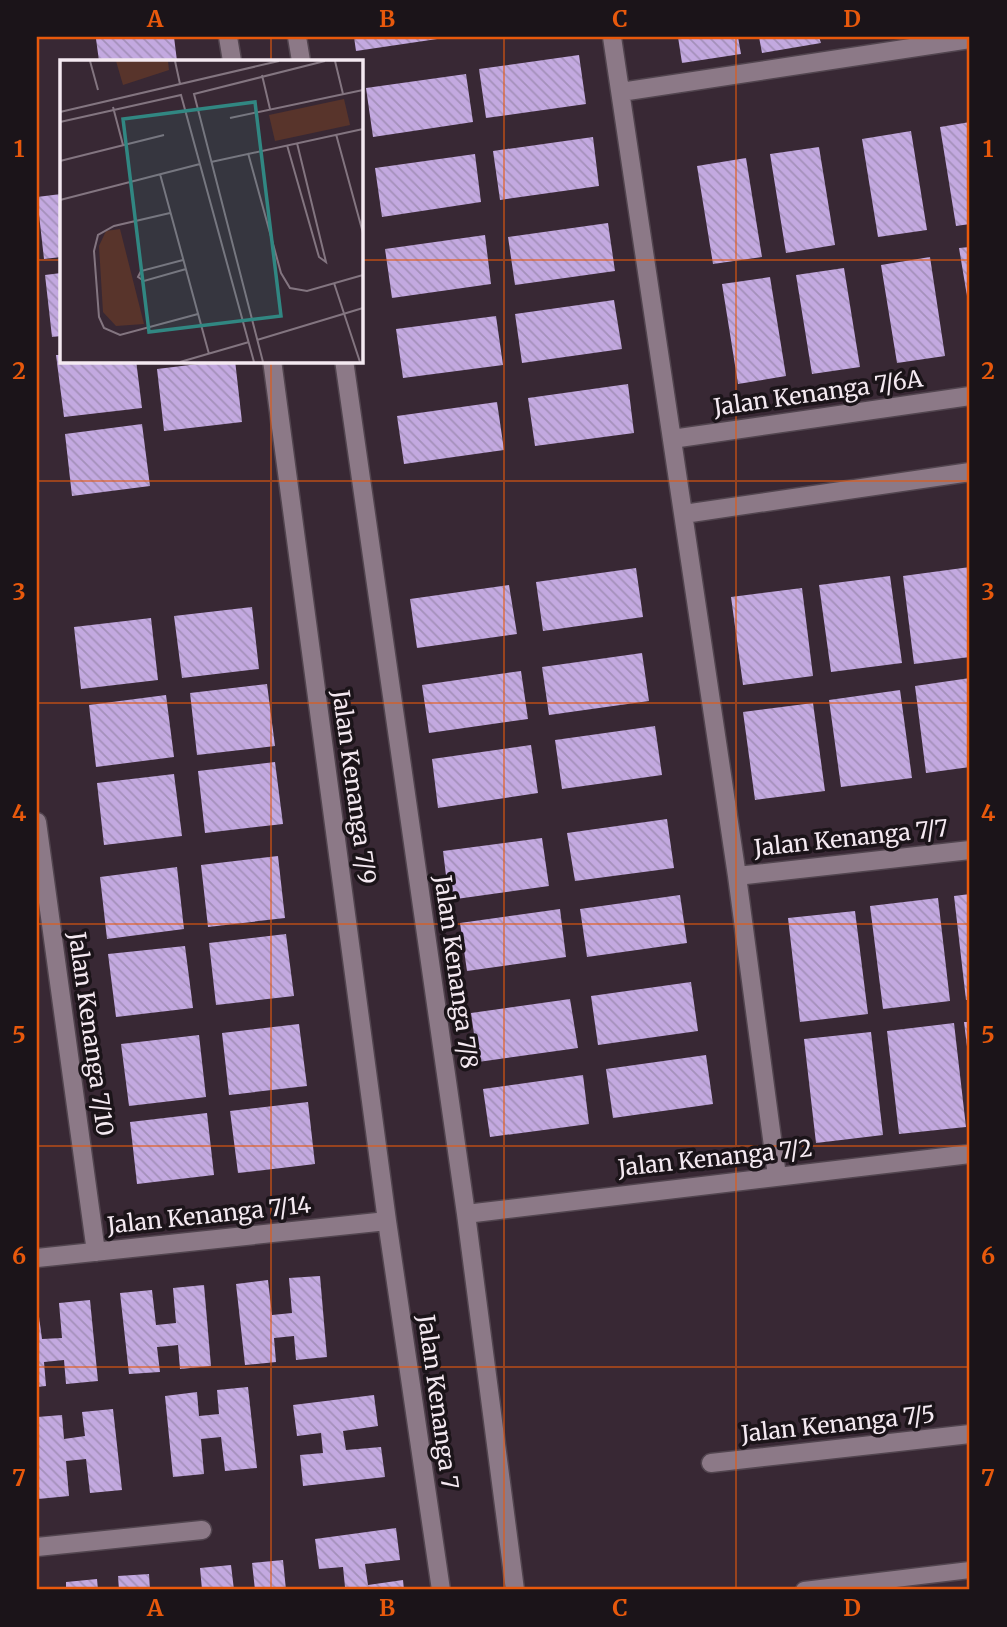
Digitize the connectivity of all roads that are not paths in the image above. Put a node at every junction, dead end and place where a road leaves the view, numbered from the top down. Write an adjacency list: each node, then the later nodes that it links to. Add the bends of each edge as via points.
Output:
1 (229, 37): 5 (street)
2 (297, 37): 6 (street)
3 (612, 37): 7 (street)
4 (970, 39): 7 (street)
5 (232, 60)
6 (301, 60)
7 (621, 92): 11 (street)
8 (272, 362): 20 (street, Jalan Kenanga 7/9)
9 (344, 362): 19 (street, Jalan Kenanga 7/8)
10 (970, 396): 11 (street, Jalan Kenanga 7/6A)
11 (672, 439): 13 (street)
12 (970, 472): 13 (street)
13 (684, 514): 16 (street)
14 (37, 822): 21 (street, Jalan Kenanga 7/10)
15 (970, 850): 16 (street, Jalan Kenanga 7/7)
16 (737, 876): 18 (street)
17 (970, 1154): 18 (street, Jalan Kenanga 7/2)
18 (777, 1176): 19 (street, Jalan Kenanga 7/2)
19 (467, 1214): 29 (street, Jalan Kenanga 7/8)
20 (387, 1220): 21 (street, Jalan Kenanga 7/14); 28 (street, Jalan Kenanga 7)
21 (96, 1252): 22 (street, Jalan Kenanga 7/14)
22 (37, 1258)
23 (970, 1434): 24 (street, Jalan Kenanga 7/5)
24 (710, 1463)
25 (202, 1530): 26 (street)
26 (37, 1547)
27 (970, 1570): 30 (lane)
28 (441, 1590)
29 (515, 1590)
30 (804, 1590)

